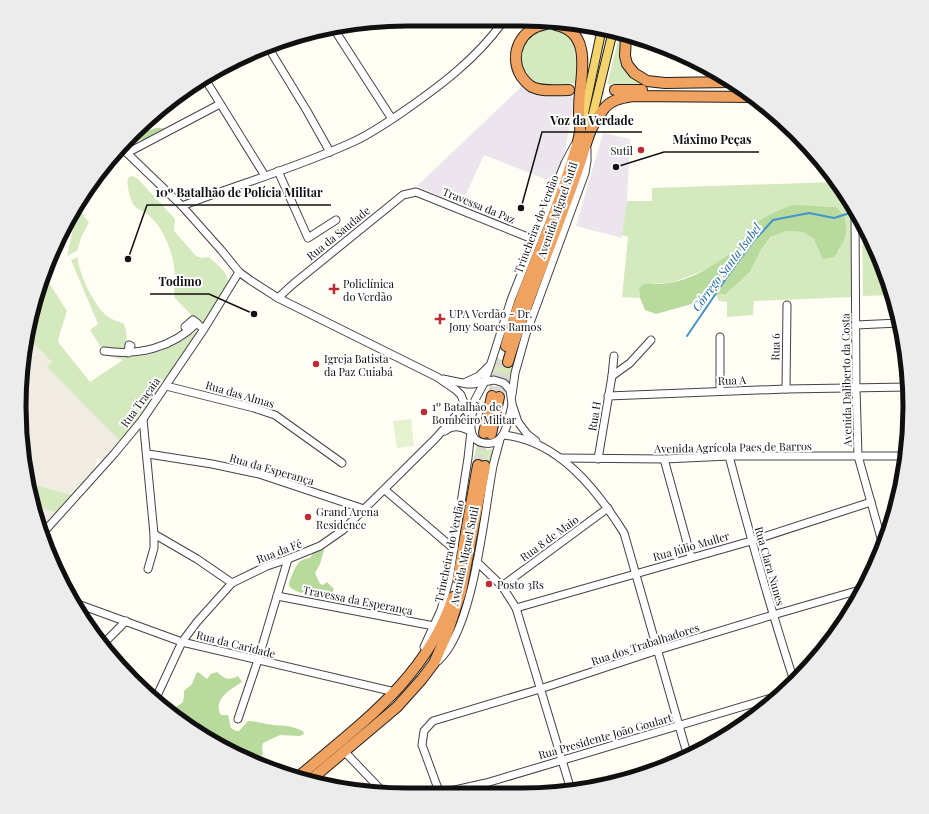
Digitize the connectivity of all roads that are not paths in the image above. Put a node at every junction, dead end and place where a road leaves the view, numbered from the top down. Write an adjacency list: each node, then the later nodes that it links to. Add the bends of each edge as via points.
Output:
1 (500, 26): 16 (street, via 476,54 446,80)
2 (537, 27): 12 (highway, via 524,34 518,44 516,65 530,86 544,90)
3 (569, 29): 17 (highway, via 579,41 582,50 579,116)
4 (336, 32): 16 (street)
5 (601, 34): 17 (main road, Avenida Miguel Sutil)
6 (611, 37): 17 (main road, Avenida Miguel Sutil)
7 (626, 40): 10 (highway, via 625,56 628,64 634,73 647,81)
8 (271, 51): 18 (street)
9 (208, 82): 15 (street)
10 (721, 82)
11 (733, 89): 13 (highway)
12 (569, 90)
13 (615, 90)
14 (742, 96): 17 (highway, via 623,98 607,105)
15 (220, 104): 19 (street); 21 (street)
16 (392, 119): 18 (street)
17 (583, 137): 26 (street, Avenida Miguel Sutil, via 571,150); 39 (highway, Trincheira do Verdão, via 513,318); 50 (street, Avenida Miguel Sutil, via 587,161 584,173 526,334)
18 (330, 152): 20 (street)
19 (127, 153): 23 (street)
20 (278, 171): 21 (street); 24 (street, via 308,238)
21 (265, 176): 23 (street)
22 (416, 192): 26 (street, Travessa da Paz); 28 (street, Rua da Saudade, via 403,195)
23 (182, 206): 27 (street)
24 (336, 220)
25 (855, 222): 32 (street, Avenida Daliberto da Costa)
26 (534, 240): 40 (street, Avenida Miguel Sutil)
27 (239, 272): 28 (street); 34 (street, Rua Traçaia)
28 (278, 298): 42 (street)
29 (786, 306): 48 (street, Rua 6)
30 (197, 323): 33 (street, via 193,320); 34 (street); 37 (street, via 187,333 147,351)
31 (894, 323): 32 (street)
32 (856, 325): 47 (street, Avenida Daliberto da Costa)
33 (185, 327)
34 (204, 329): 45 (street, Rua Traçaia)
35 (720, 337): 49 (street)
36 (651, 340): 41 (street, via 630,363)
37 (104, 351)
38 (614, 356): 41 (street, Rua H)
39 (505, 361)
40 (491, 363): 43 (street, Avenida Miguel Sutil); 44 (street, via 479,376)
41 (612, 376): 51 (street, Rua H)
42 (437, 377): 44 (street); 53 (street, via 456,390)
43 (484, 382): 44 (street); 50 (street, via 501,381); 56 (street, Avenida Miguel Sutil, via 475,400)
44 (462, 383)
45 (166, 386): 55 (street, Rua Traçaia); 69 (street, Rua das Almas, via 275,415)
46 (902, 387): 47 (street, Rua A)
47 (856, 388): 48 (street, Rua A); 64 (street, Avenida Daliberto da Costa)
48 (786, 389): 49 (street, Rua A)
49 (720, 391): 51 (street, Rua A)
50 (512, 395): 54 (street)
51 (608, 396): 67 (street, Rua H)
52 (495, 397): 58 (highway)
53 (464, 402): 56 (street); 60 (street, Rua da Fé, via 460,411)
54 (512, 404): 59 (street, Avenida Miguel Sutil); 61 (street, via 518,422 527,434)
55 (143, 419): 62 (street); 74 (street, Rua Traçaia)
56 (471, 422): 57 (street)
57 (470, 431): 59 (street, via 475,440 481,443 493,443); 60 (street, Rua da Fé, via 454,426); 78 (street, Avenida Miguel Sutil)
58 (488, 433)
59 (502, 437): 61 (street, via 523,438); 81 (street, Avenida Miguel Sutil, via 493,464)
60 (435, 439): 70 (street, Rua da Fé)
61 (545, 449): 66 (street)
62 (148, 454): 73 (street, Rua da Esperança, via 259,474); 75 (street)
63 (729, 456): 64 (street, Avenida Agrícola Paes de Barros); 68 (street, Avenida Agrícola Paes de Barros); 77 (street, Rua Clara Nunes)
64 (858, 456): 65 (street, Avenida Agrícola Paes de Barros); 71 (street, Avenida Daliberto da Costa)
65 (900, 456)
66 (560, 458): 67 (street, Avenida Agrícola Paes de Barros); 72 (street, via 583,478)
67 (598, 459): 68 (street, Avenida Agrícola Paes de Barros)
68 (664, 459): 79 (street)
69 (342, 463)
70 (385, 490): 73 (street, Rua da Fé); 78 (street)
71 (871, 502): 76 (street, Avenida Daliberto da Costa); 77 (street, Rua Júlio Muller)
72 (608, 508): 85 (street, via 624,534); 87 (street, Rua 8 de Maio)
73 (364, 509): 80 (street, Rua da Fé, via 344,530 320,546)
74 (46, 529)
75 (154, 534): 82 (street, via 154,548); 86 (street, via 197,559)
76 (880, 536)
77 (751, 541): 79 (street, Rua Júlio Muller); 92 (street, Rua Clara Nunes)
78 (454, 549): 94 (street, Avenida Miguel Sutil, via 448,586)
79 (691, 557): 85 (street, Rua Júlio Muller)
80 (288, 560): 86 (street, Rua da Fé, via 267,566); 89 (street)
81 (477, 562): 83 (street); 84 (street, Avenida Miguel Sutil)
82 (148, 569)
83 (486, 571): 84 (street); 87 (street)
84 (474, 573): 100 (street, Avenida Miguel Sutil, via 456,633 443,655)
85 (636, 574): 91 (street, Rua Júlio Muller); 97 (street)
86 (232, 584): 96 (street, Rua da Fé)
87 (502, 586): 91 (street)
88 (856, 591): 92 (street, Rua dos Trabalhadores)
89 (277, 596): 94 (street, Travessa da Esperança); 99 (street)
90 (82, 605): 93 (street, Rua da Caridade)
91 (516, 608): 102 (street)
92 (772, 615): 97 (street, Rua dos Trabalhadores); 101 (street, Rua Clara Nunes)
93 (126, 621): 95 (street); 96 (street, Rua da Caridade)
94 (434, 626): 98 (street, Avenida Miguel Sutil)
95 (106, 641)
96 (182, 642): 99 (street, Rua da Caridade); 104 (street, Rua da Fé)
97 (658, 650): 102 (street, Rua dos Trabalhadores); 107 (street)
98 (422, 659): 100 (highway, Trincheira do Verdão, via 446,618 455,591 481,466 461,592); 103 (highway, Avenida Miguel Sutil)
99 (258, 660): 103 (street, Rua da Caridade); 106 (street)
100 (434, 663): 108 (highway, Avenida Miguel Sutil, via 397,707)
101 (792, 675)
102 (540, 689): 110 (street); 115 (street, Rua dos Trabalhadores, via 433,721 424,731 422,744)
103 (395, 692): 111 (highway, Avenida Miguel Sutil)
104 (158, 694)
105 (765, 700): 107 (street, Rua Presidente João Goulart)
106 (238, 719)
107 (679, 726): 109 (street); 110 (street, Rua Presidente João Goulart)
108 (344, 751): 112 (highway, Avenida Miguel Sutil); 114 (street)
109 (686, 751)
110 (561, 760): 113 (street); 116 (street, Rua Presidente João Goulart)
111 (302, 773)
112 (314, 777)
113 (569, 785)
114 (378, 787)
115 (437, 788)
116 (462, 788)

